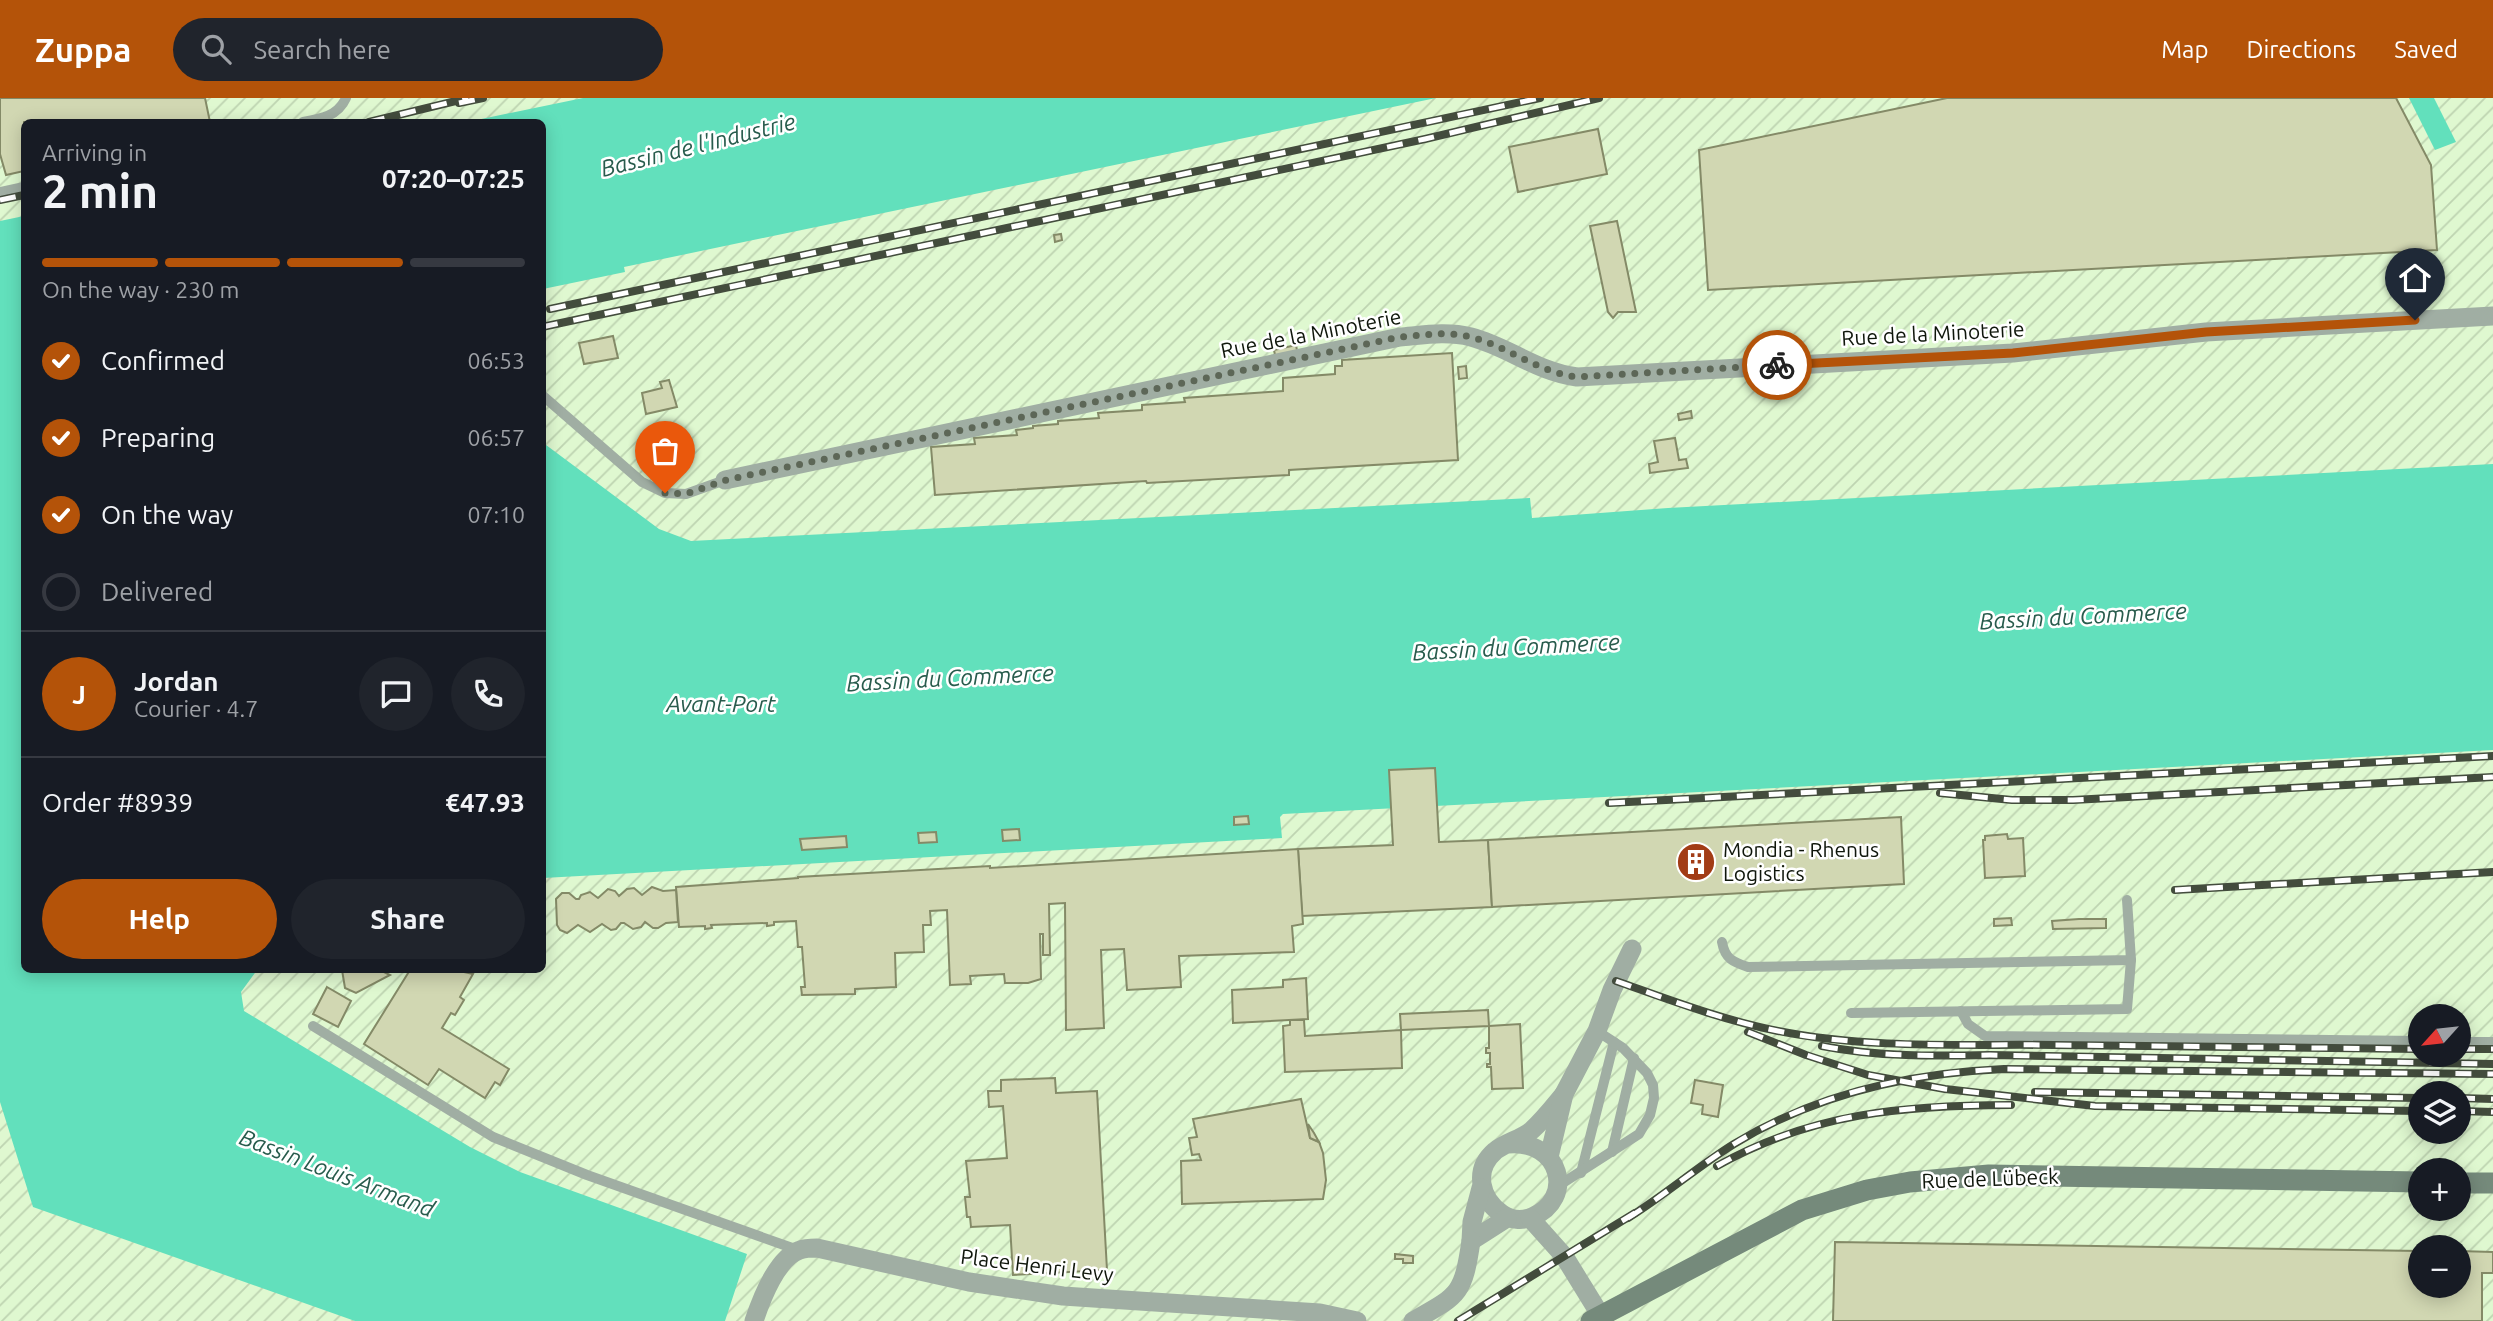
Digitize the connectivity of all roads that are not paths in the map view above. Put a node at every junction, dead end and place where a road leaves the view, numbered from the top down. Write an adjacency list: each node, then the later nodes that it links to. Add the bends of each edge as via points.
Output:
1 (346, 98): 2 (lane, via 338,110)
2 (320, 119)
3 (21, 188): 4 (lane)
4 (0, 192)
5 (2493, 316): 7 (street, Rue de la Minoterie, via 2206,332 2013,353 1577,377 1546,370 1471,337 1445,333 1400,337)
6 (546, 398): 7 (lane, via 642,482 665,493 686,494)
7 (726, 480)
8 (2127, 901): 11 (lane)
9 (1723, 942): 11 (lane, via 1731,961 1748,967)
10 (1632, 949): 15 (street)
11 (2131, 960): 12 (lane, via 2127,1009)
12 (1961, 1012): 13 (lane); 16 (lane, via 1968,1024 1985,1036)
13 (1851, 1013)
14 (313, 1026): 34 (lane, via 493,1137)
15 (1597, 1031): 17 (lane); 21 (street)
16 (2408, 1041)
17 (1614, 1042): 20 (lane); 25 (lane)
18 (2471, 1042): 19 (lane)
19 (2493, 1042)
20 (1634, 1058): 23 (lane); 23 (lane, via 1653,1085 1654,1098 1639,1134)
21 (1564, 1094): 22 (street, via 1531,1131); 24 (street)
22 (1508, 1144): 24 (street, via 1537,1147); 29 (street, via 1487,1160)
23 (1612, 1152): 25 (lane)
24 (1549, 1157): 30 (street, via 1556,1171)
25 (1581, 1173): 30 (lane)
26 (2408, 1182): 36 (main road, Rue de Lübeck, via 1989,1175 1910,1182 1802,1210)
27 (2471, 1183): 28 (main road)
28 (2493, 1183)
29 (1481, 1188): 31 (street, via 1490,1206); 33 (street)
30 (1555, 1193): 32 (street, via 1543,1211); 35 (street, via 1553,1216)
31 (1507, 1218): 32 (street); 33 (street)
32 (1531, 1218): 35 (street)
33 (1471, 1241): 39 (street, via 1460,1289)
34 (798, 1250): 37 (street, via 783,1262 763,1294); 38 (street, Place Henri Levy, via 817,1248 969,1282 1063,1296 1320,1313)
35 (1564, 1256): 36 (street)
36 (1598, 1319)
37 (754, 1321)
38 (1357, 1321)
39 (1413, 1321)

